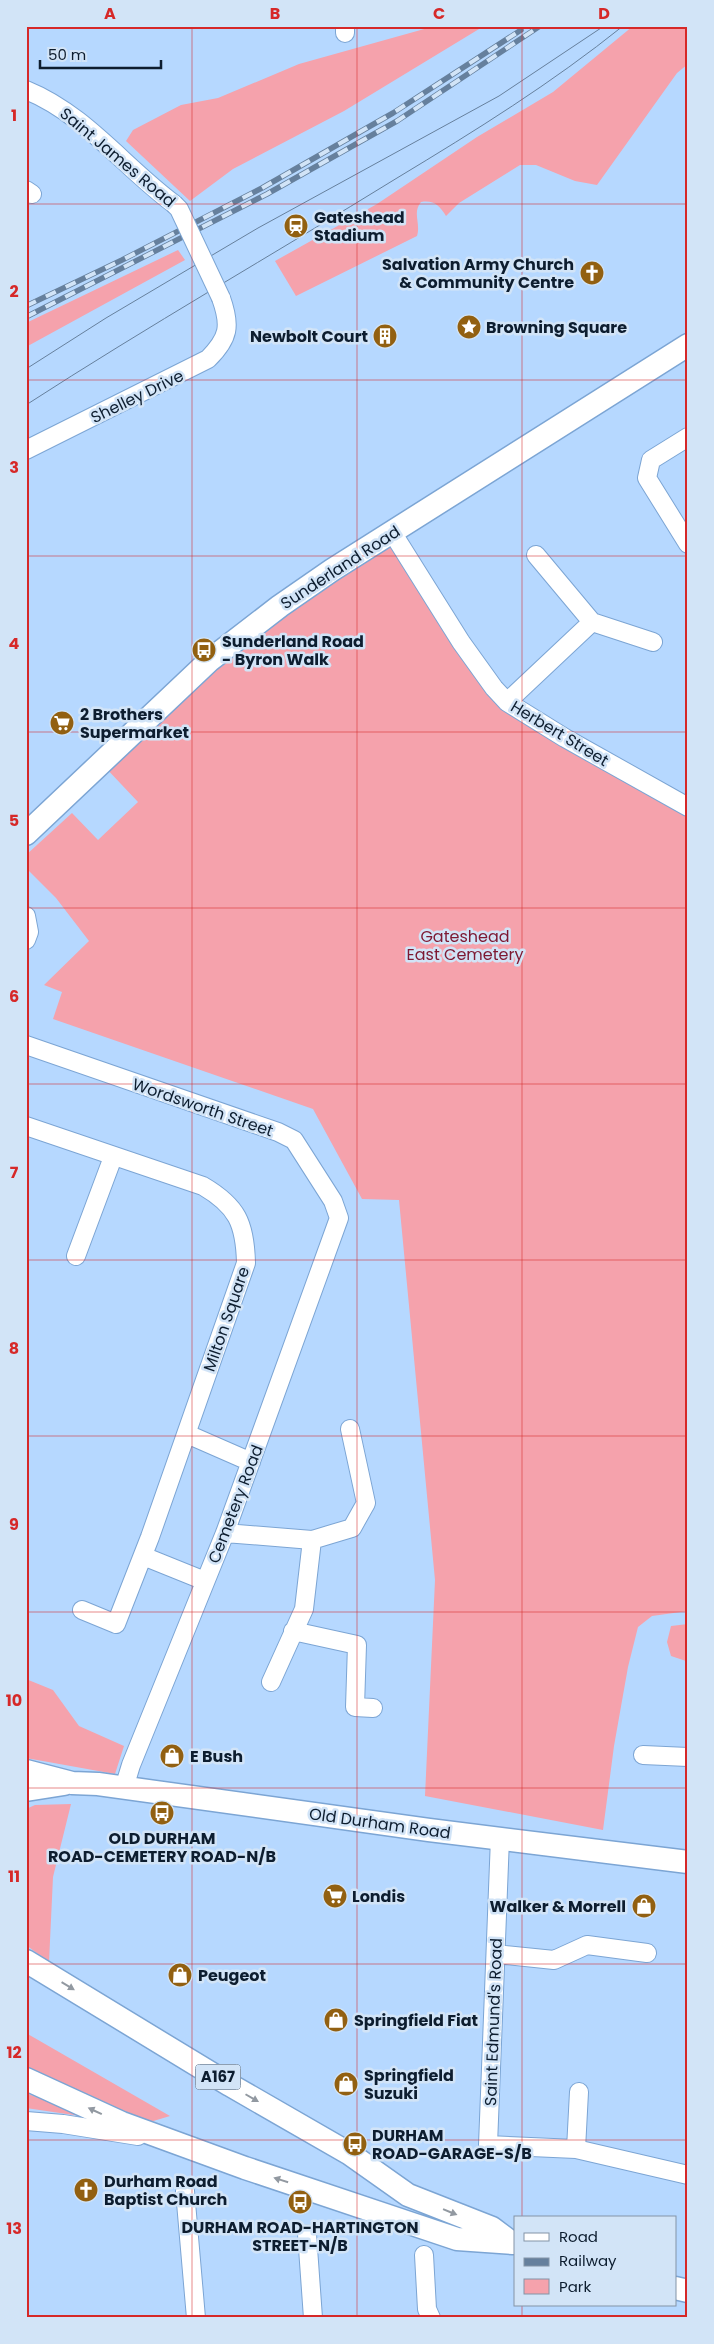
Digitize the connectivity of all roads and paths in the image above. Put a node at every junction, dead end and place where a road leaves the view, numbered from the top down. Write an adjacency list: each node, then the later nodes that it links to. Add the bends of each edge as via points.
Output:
1 (26, 90): 2 (street, Saint James Road, bridge, via 51,101 84,125 179,209 222,298)
2 (228, 323): 5 (street, Shelley Drive, via 222,344 208,359)
3 (688, 345): 6 (main road, Sunderland Road)
4 (688, 437): 7 (street, via 651,460 647,478)
5 (26, 450)
6 (392, 532): 11 (street, Herbert Street, via 462,642); 13 (main road, Sunderland Road, via 280,606 210,660)
7 (688, 544)
8 (536, 555): 9 (street)
9 (592, 622): 10 (street); 11 (street)
10 (653, 642)
11 (507, 702): 12 (street, Herbert Street)
12 (688, 807)
13 (26, 834)
14 (26, 916): 15 (street, via 29,932)
15 (26, 940)
16 (26, 1045): 19 (street, Wordsworth Street, via 294,1140 333,1201)
17 (26, 1126): 18 (street, Milton Square)
18 (113, 1157): 20 (street); 22 (street, Milton Square, via 203,1186 232,1208 242,1224 246,1263)
19 (339, 1218): 23 (street, Cemetery Road)
20 (76, 1256)
21 (350, 1429): 25 (street, via 366,1503 352,1528)
22 (186, 1434): 23 (street); 26 (street, Milton Square)
23 (251, 1462): 24 (street, Cemetery Road)
24 (226, 1532): 25 (street); 27 (street, Cemetery Road)
25 (312, 1540): 29 (street, via 304,1609)
26 (142, 1556): 27 (street); 28 (street, Milton Square, via 116,1624)
27 (206, 1580): 36 (street, Cemetery Road, via 130,1765)
28 (82, 1610)
29 (293, 1631): 30 (street); 31 (street, via 357,1645 355,1707)
30 (271, 1682)
31 (373, 1708)
32 (643, 1755): 33 (street)
33 (688, 1757)
34 (26, 1771): 35 (main road, Old Durham Road)
35 (72, 1783): 36 (main road, Old Durham Road); 37 (main road, Old Durham Road)
36 (124, 1788): 38 (main road, Old Durham Road)
37 (26, 1790)
38 (500, 1838): 39 (main road, Old Durham Road); 41 (street, Saint Edmund's Road)
39 (688, 1862)
40 (646, 1952): 41 (street, via 587,1944 554,1960)
41 (496, 1954): 47 (street, Saint Edmund's Road, via 488,2145)
42 (26, 1961): 51 (main road, A167, one-way to 51, via 350,2154 408,2195 492,2228)
43 (26, 2079): 46 (main road, A167, one-way to 43, via 122,2123)
44 (580, 2092): 47 (street)
45 (26, 2121): 46 (street)
46 (173, 2141): 51 (main road, A167, one-way to 46, via 457,2239)
47 (576, 2149): 48 (street)
48 (688, 2175)
49 (185, 2191): 53 (street)
50 (307, 2234): 54 (street)
51 (514, 2243)
52 (424, 2255): 55 (street, via 427,2310)
53 (196, 2318)
54 (313, 2318)
55 (431, 2318)

